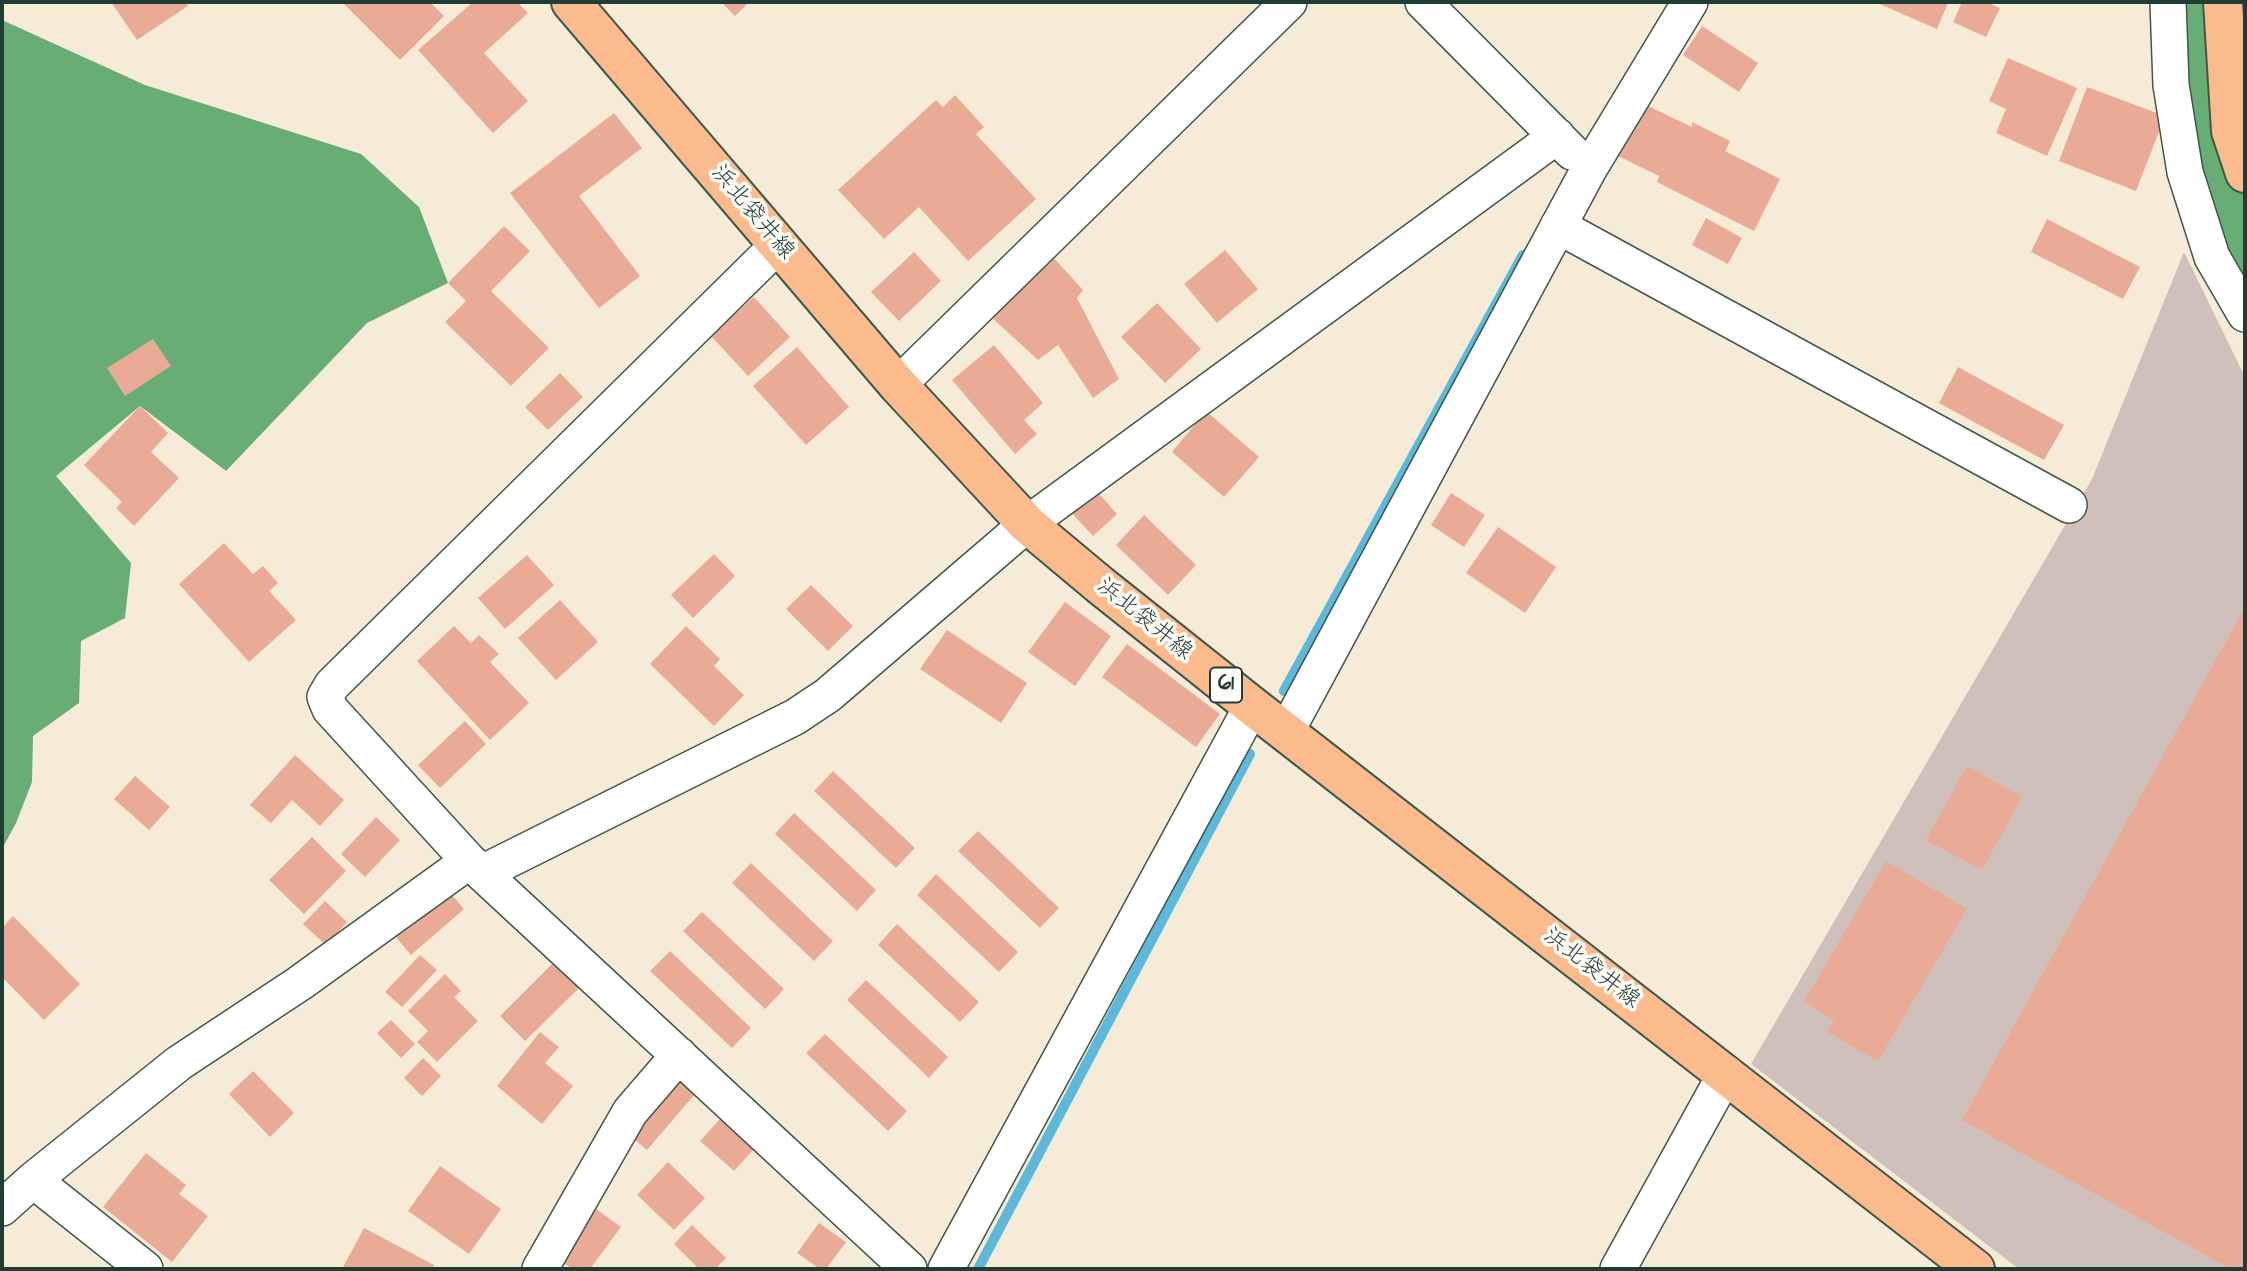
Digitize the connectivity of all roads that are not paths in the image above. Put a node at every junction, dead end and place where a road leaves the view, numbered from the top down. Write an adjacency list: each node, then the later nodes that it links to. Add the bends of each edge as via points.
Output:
1 (571, 2): 11 (main road, 浜北袋井線 / 61)
2 (1289, 2): 13 (street)
3 (1423, 2): 7 (street)
4 (1690, 2): 8 (street)
5 (2168, 2): 12 (street, via 2171,85 2185,172 2212,257)
6 (2223, 2): 9 (main road, via 2231,131)
7 (1557, 136): 8 (street); 15 (street)
8 (1589, 169): 10 (street)
9 (2245, 173)
10 (1558, 226): 14 (street); 17 (street)
11 (778, 245): 13 (main road, 浜北袋井線 / 61); 18 (street, via 324,697)
12 (2245, 314)
13 (898, 385): 15 (main road, 浜北袋井線 / 61)
14 (2069, 505)
15 (1027, 524): 16 (main road, 浜北袋井線 / 61); 18 (street, via 828,695 795,718)
16 (1252, 706): 17 (main road, 浜北袋井線 / 61); 26 (street)
17 (1286, 732): 20 (main road, 浜北袋井線 / 61)
18 (475, 867): 19 (street); 21 (street, via 179,1063)
19 (679, 1055): 24 (street, via 630,1112); 25 (street)
20 (1726, 1073): 27 (street); 28 (main road, 浜北袋井線 / 61)
21 (33, 1180): 22 (street); 23 (street)
22 (2, 1208)
23 (145, 1269)
24 (540, 1269)
25 (909, 1269)
26 (946, 1269)
27 (1618, 1269)
28 (1975, 1269)

